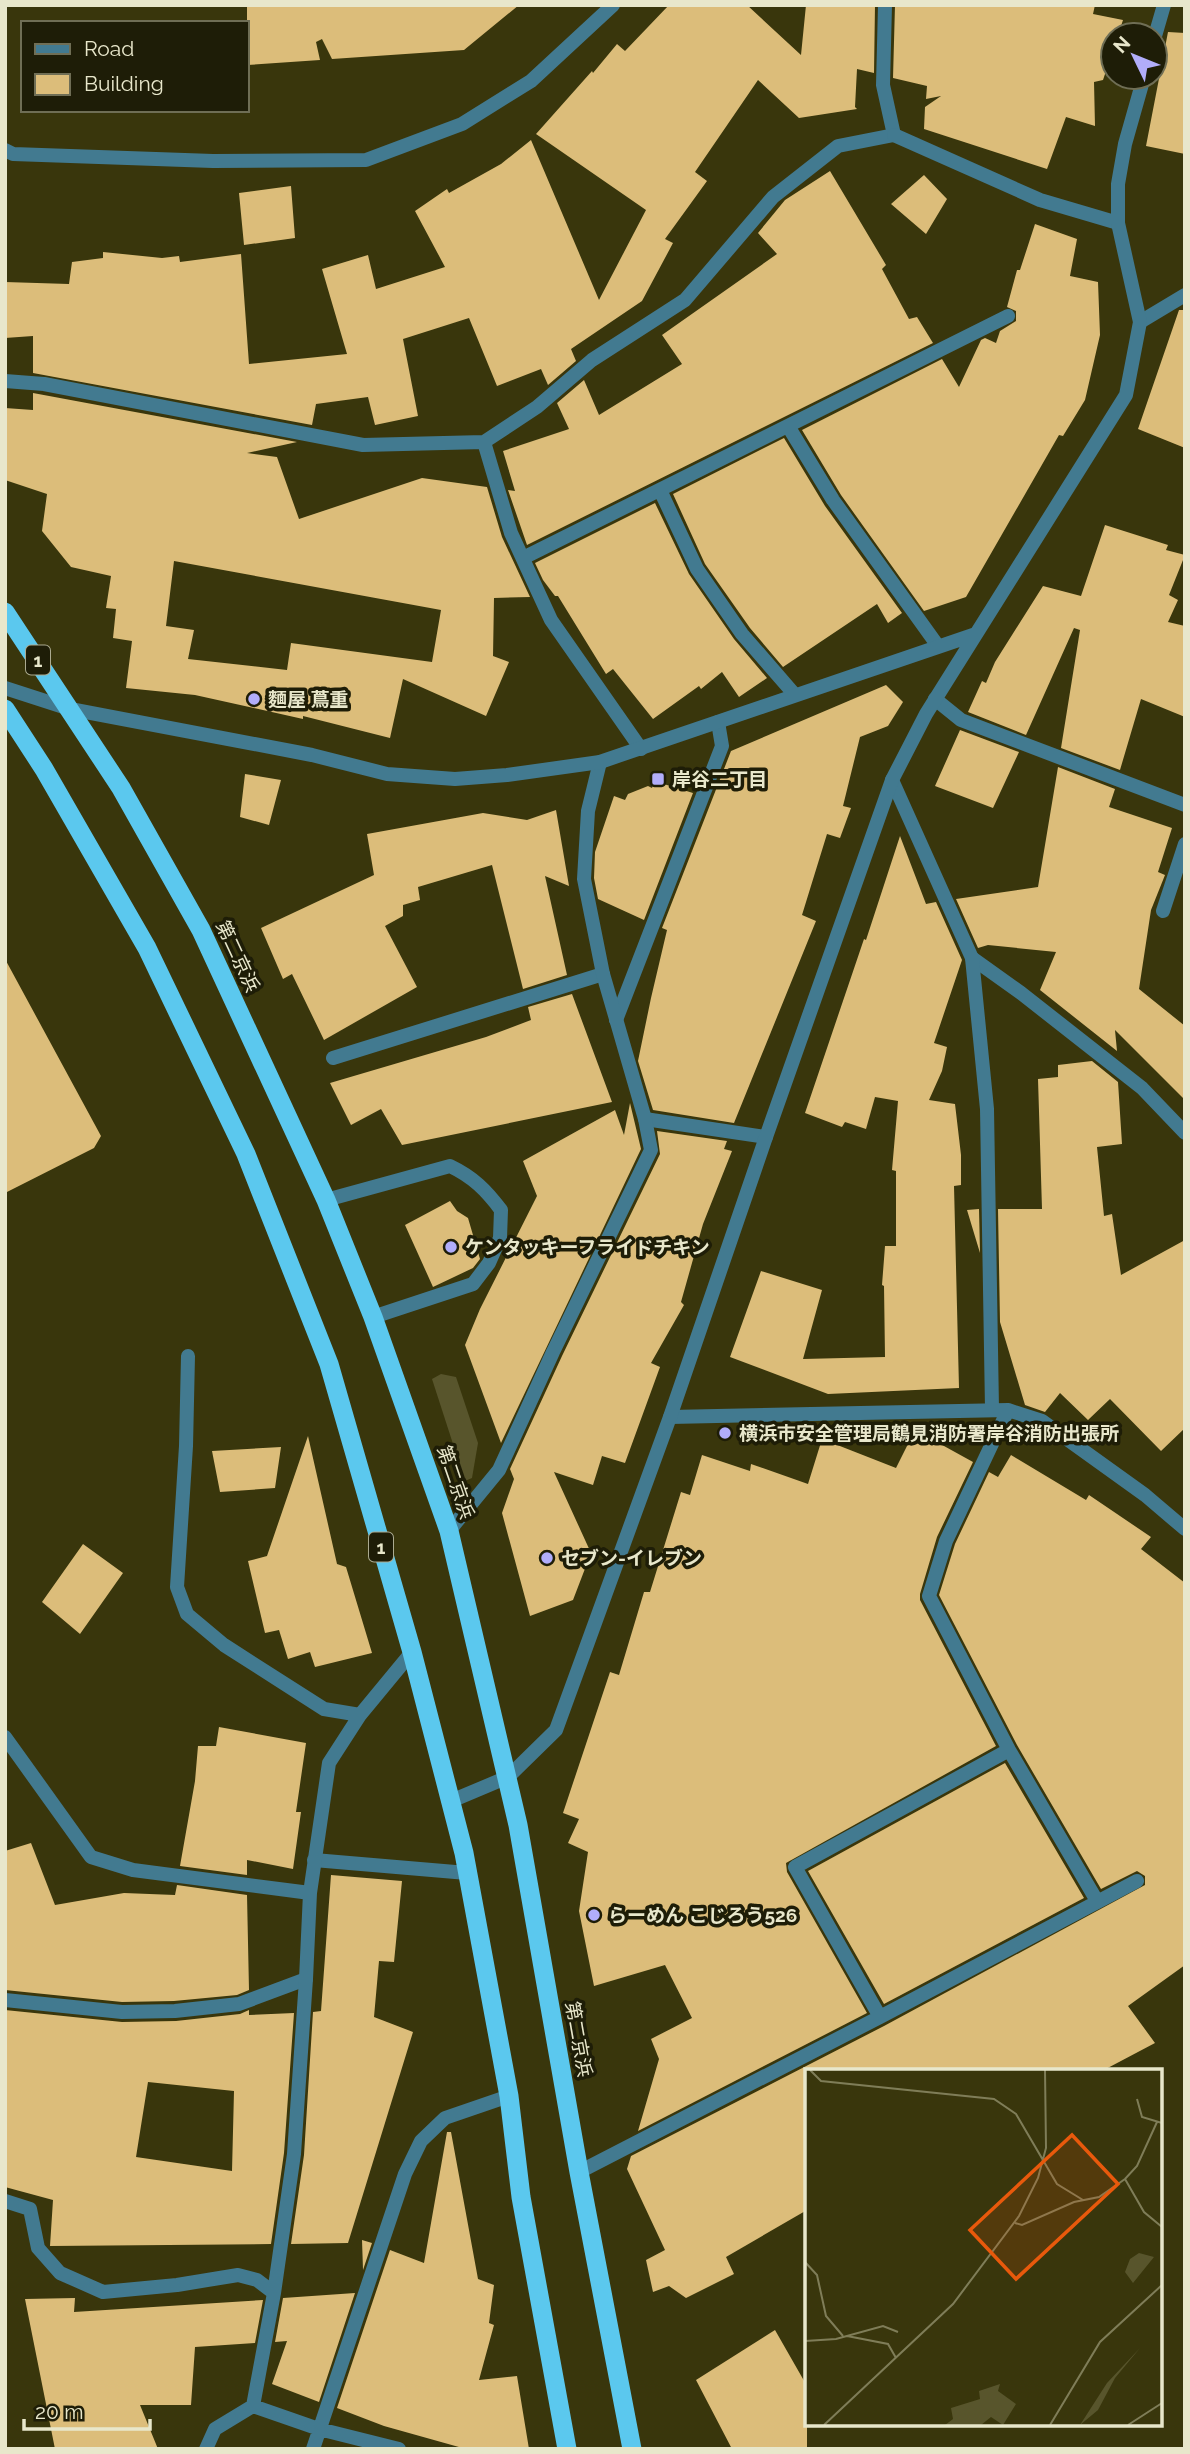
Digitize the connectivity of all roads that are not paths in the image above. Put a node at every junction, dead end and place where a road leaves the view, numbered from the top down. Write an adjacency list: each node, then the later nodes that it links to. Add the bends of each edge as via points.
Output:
1 (613, 5): 5 (street, via 531,81 462,124 366,160 200,160 13,154)
2 (885, 5): 4 (street, via 883,85)
3 (1139, 91): 6 (street, via 1122,158)
4 (894, 135): 6 (street, via 1040,200); 12 (street, via 838,146 773,197 685,300 592,360 537,407)
5 (5, 150)
6 (1118, 223): 9 (street)
7 (1185, 295): 9 (street)
8 (1008, 316): 11 (street)
9 (1140, 322): 16 (street, via 1126,395)
10 (5, 381): 12 (street, via 44,384 363,445)
11 (788, 426): 13 (street); 17 (street, via 833,500)
12 (484, 442): 14 (street)
13 (660, 490): 14 (street); 19 (street, via 697,569 742,634)
14 (523, 558): 24 (street, via 551,620)
15 (5, 612): 22 (highway, 第二京浜 / 1)
16 (976, 634): 17 (street); 20 (street)
17 (938, 646): 19 (street)
18 (5, 688): 22 (street)
19 (795, 695): 23 (street)
20 (935, 699): 26 (street); 27 (street, via 961,720)
21 (5, 709): 45 (highway, 1, via 148,948 246,1154 329,1364)
22 (70, 709): 25 (street, via 418,778 507,775); 37 (highway, 第二京浜 / 1, via 121,788 201,930)
23 (718, 722): 24 (street); 32 (street, via 722,746)
24 (641, 749): 25 (street)
25 (600, 762): 31 (street, via 588,811 584,879)
26 (892, 780): 30 (street); 36 (street)
27 (1185, 805)
28 (1185, 844): 29 (street)
29 (1163, 911)
30 (972, 958): 35 (street, via 1142,1088); 40 (street, via 987,1109)
31 (603, 974): 32 (street); 33 (street)
32 (616, 1020): 34 (street)
33 (333, 1058)
34 (645, 1119): 36 (street); 44 (street, via 651,1150 499,1470)
35 (1185, 1133)
36 (766, 1136): 42 (street)
37 (326, 1200): 38 (highway, 第二京浜 / 1); 38 (street, via 450,1166 468,1174 501,1210 500,1238 489,1264 473,1284)
38 (373, 1317): 44 (highway, 第二京浜 / 1)
39 (188, 1356): 46 (street, via 177,1587 187,1614 224,1645 324,1709)
40 (992, 1409): 41 (street); 42 (street)
41 (1008, 1410): 43 (street, via 1042,1421); 48 (street, via 946,1541 929,1596)
42 (670, 1418): 49 (street, via 556,1730)
43 (1185, 1529)
44 (449, 1531): 49 (highway, 第二京浜 / 1)
45 (412, 1651): 46 (street); 50 (highway, 1)
46 (360, 1715): 51 (street, via 329,1763)
47 (5, 1737): 54 (street, via 91,1857 133,1870)
48 (1009, 1750): 55 (street); 58 (street, via 795,1867)
49 (508, 1777): 50 (street); 60 (highway, 第二京浜 / 1)
50 (452, 1801): 52 (highway, 1)
51 (314, 1860): 52 (street); 54 (street)
52 (467, 1873): 59 (highway, 1)
53 (1137, 1881): 55 (street)
54 (310, 1893): 56 (street)
55 (1097, 1901): 58 (street)
56 (306, 1979): 57 (street, via 239,2004 175,2011 122,2012); 62 (street, via 294,2154)
57 (5, 2000)
58 (880, 2017): 60 (street)
59 (509, 2096): 64 (street, via 445,2118 421,2141 405,2174); 68 (highway, 1, via 521,2197)
60 (579, 2172): 69 (highway, 第二京浜 / 1)
61 (5, 2201): 62 (street, via 30,2209 38,2248 60,2273 103,2292 238,2275 257,2280)
62 (274, 2293): 63 (street)
63 (253, 2406): 64 (street); 65 (street, via 215,2429)
64 (319, 2429): 66 (street); 67 (street)
65 (206, 2449)
66 (313, 2449)
67 (399, 2449)
68 (567, 2449)
69 (632, 2449)

